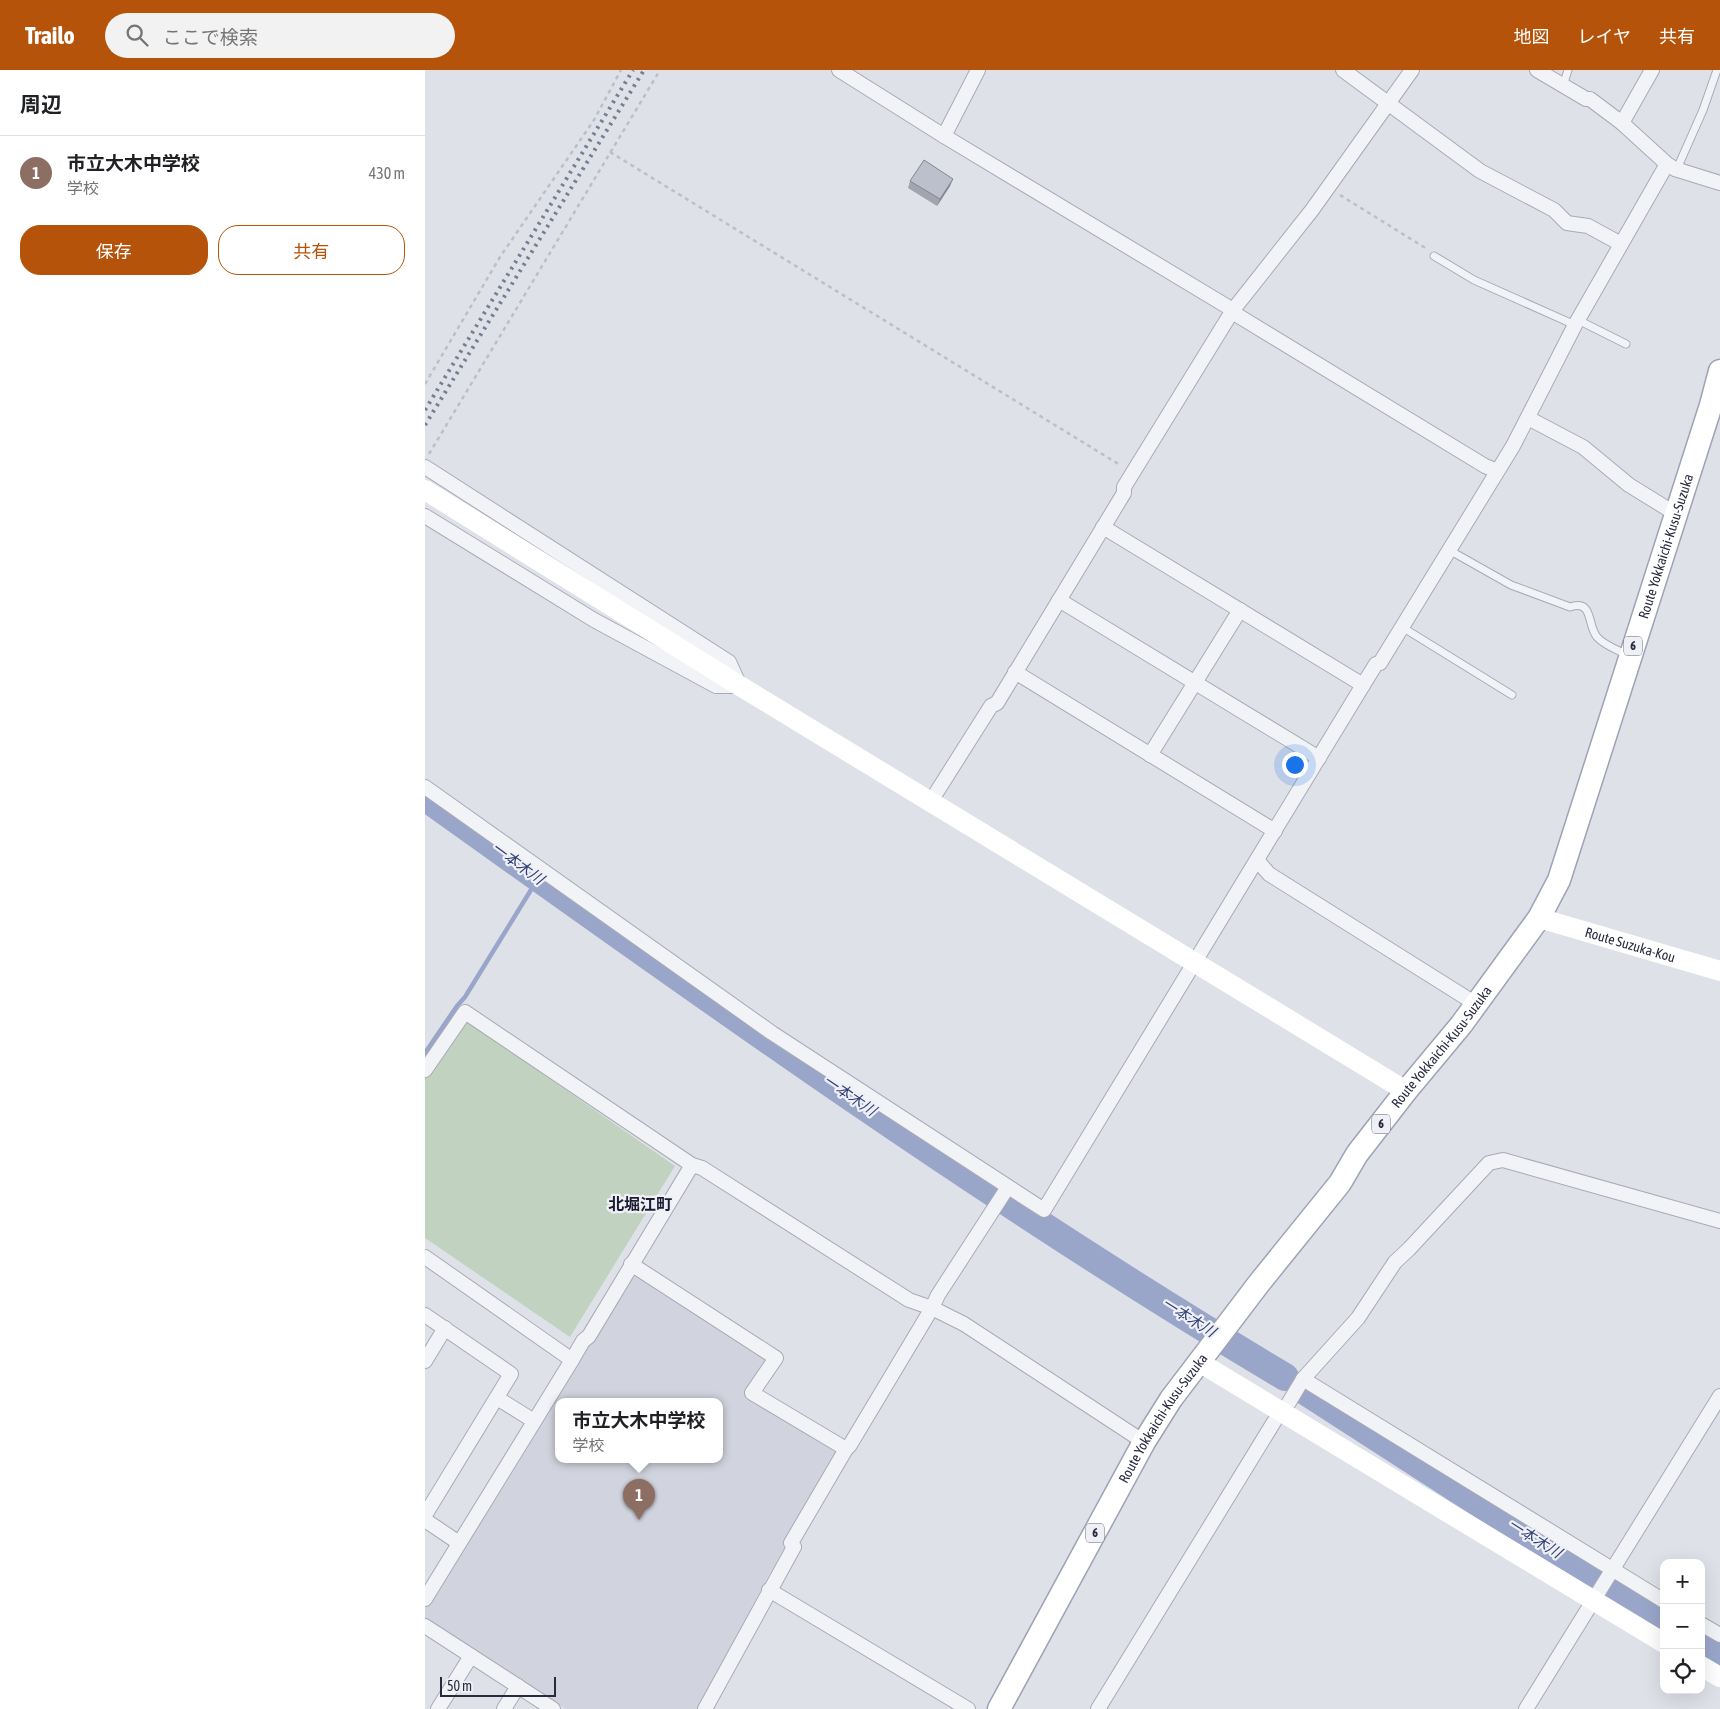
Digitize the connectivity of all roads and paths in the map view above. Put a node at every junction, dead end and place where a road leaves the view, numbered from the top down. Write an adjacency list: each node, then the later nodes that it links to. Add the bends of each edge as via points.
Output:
1 (621, 70): 25 (path, via 593,120 500,257)
2 (660, 70): 15 (path)
3 (839, 70): 14 (street)
4 (978, 70): 14 (street)
5 (1343, 70): 12 (street)
6 (1412, 70): 12 (street)
7 (1537, 70): 11 (street)
8 (1568, 70): 11 (lane)
9 (1651, 70): 13 (street)
10 (1717, 70): 16 (lane, via 1680,162)
11 (1563, 86): 13 (street, via 1590,99)
12 (1388, 103): 18 (street); 19 (street, via 1480,171 1555,210 1567,223 1588,226)
13 (1622, 123): 16 (street)
14 (944, 136): 21 (street)
15 (610, 152): 27 (path); 30 (path)
16 (1673, 168): 17 (street); 19 (street)
17 (1720, 183)
18 (1328, 188): 20 (path); 21 (street)
19 (1621, 244): 22 (street)
20 (1434, 256): 22 (lane, via 1473,280)
21 (1232, 311): 29 (street); 30 (street)
22 (1577, 323): 23 (lane); 26 (street)
23 (1626, 344)
24 (1720, 371): 32 (main road, Route Yokkaichi-Kusu-Suzuka / 6)
25 (425, 384)
26 (1528, 418): 29 (street); 32 (street, via 1583,447 1629,484)
27 (425, 461)
28 (425, 466): 43 (street, via 729,662)
29 (1497, 471): 35 (street)
30 (1133, 473): 34 (street)
31 (425, 490): 43 (street)
32 (1676, 514): 39 (main road, Route Yokkaichi-Kusu-Suzuka / 6)
33 (425, 516): 43 (street, via 595,620 716,686)
34 (1103, 527): 36 (street); 37 (street)
35 (1448, 549): 38 (street); 39 (lane, via 1511,585 1570,607 1577,604 1583,607 1589,613 1597,637)
36 (1059, 600): 40 (street); 41 (street)
37 (1240, 610): 41 (street); 42 (street)
38 (1402, 626): 42 (street); 44 (lane)
39 (1630, 656): 51 (main road, Route Yokkaichi-Kusu-Suzuka / 6, via 1559,880)
40 (1015, 672): 45 (street); 48 (street)
41 (1195, 683): 45 (street); 46 (street)
42 (1363, 685): 46 (street)
43 (740, 686): 48 (street)
44 (1512, 695)
45 (1150, 755): 49 (street)
46 (1319, 758): 49 (street)
47 (425, 787): 58 (street, via 773,1033)
48 (931, 801): 52 (street)
49 (1275, 831): 50 (street)
50 (1257, 860): 52 (street); 54 (street, via 1269,874)
51 (1539, 918): 53 (street, Route Suzuka-Kou); 54 (main road, Route Yokkaichi-Kusu-Suzuka / 6)
52 (1195, 962): 56 (street); 58 (street, via 1044,1210)
53 (1720, 971)
54 (1476, 1004): 56 (main road, Route Yokkaichi-Kusu-Suzuka / 6)
55 (425, 1070): 57 (street, via 465,1012)
56 (1406, 1091): 67 (main road, Route Yokkaichi-Kusu-Suzuka / 6, via 1357,1154 1340,1183)
57 (692, 1165): 61 (street); 62 (street, via 702,1168 909,1300)
58 (1008, 1187): 62 (street)
59 (1720, 1221): 68 (street, via 1503,1160 1489,1163 1395,1262 1358,1318)
60 (425, 1257): 66 (street)
61 (631, 1264): 66 (street); 74 (street, via 776,1358 752,1393)
62 (932, 1308): 73 (street, via 964,1324); 74 (street)
63 (425, 1315): 64 (street)
64 (445, 1328): 65 (street); 70 (street, via 511,1374)
65 (425, 1360)
66 (572, 1360): 72 (street)
67 (1199, 1362): 71 (street); 73 (main road, Route Yokkaichi-Kusu-Suzuka / 6)
68 (1303, 1379): 71 (street); 78 (street)
69 (1720, 1396): 78 (street)
70 (497, 1398): 72 (street); 75 (street)
71 (1281, 1413): 82 (street); 97 (street)
72 (534, 1422): 77 (street)
73 (1144, 1442): 96 (main road, Route Yokkaichi-Kusu-Suzuka / 6)
74 (845, 1449): 79 (street, via 791,1543 793,1547)
75 (425, 1515)
76 (425, 1520): 77 (street)
77 (459, 1542): 80 (street)
78 (1611, 1570): 81 (street); 82 (street)
79 (769, 1590): 94 (street); 95 (street)
80 (425, 1599)
81 (1660, 1599)
82 (1593, 1600): 86 (street); 98 (street)
83 (425, 1626): 87 (street)
84 (1705, 1626): 85 (street)
85 (1720, 1635)
86 (1660, 1641)
87 (471, 1656): 90 (street); 91 (street)
88 (1705, 1668): 89 (street)
89 (1720, 1677)
90 (518, 1686): 92 (street); 93 (street)
91 (438, 1709)
92 (504, 1709)
93 (553, 1709)
94 (705, 1709)
95 (969, 1709)
96 (999, 1709)
97 (1097, 1709)
98 (1526, 1709)

